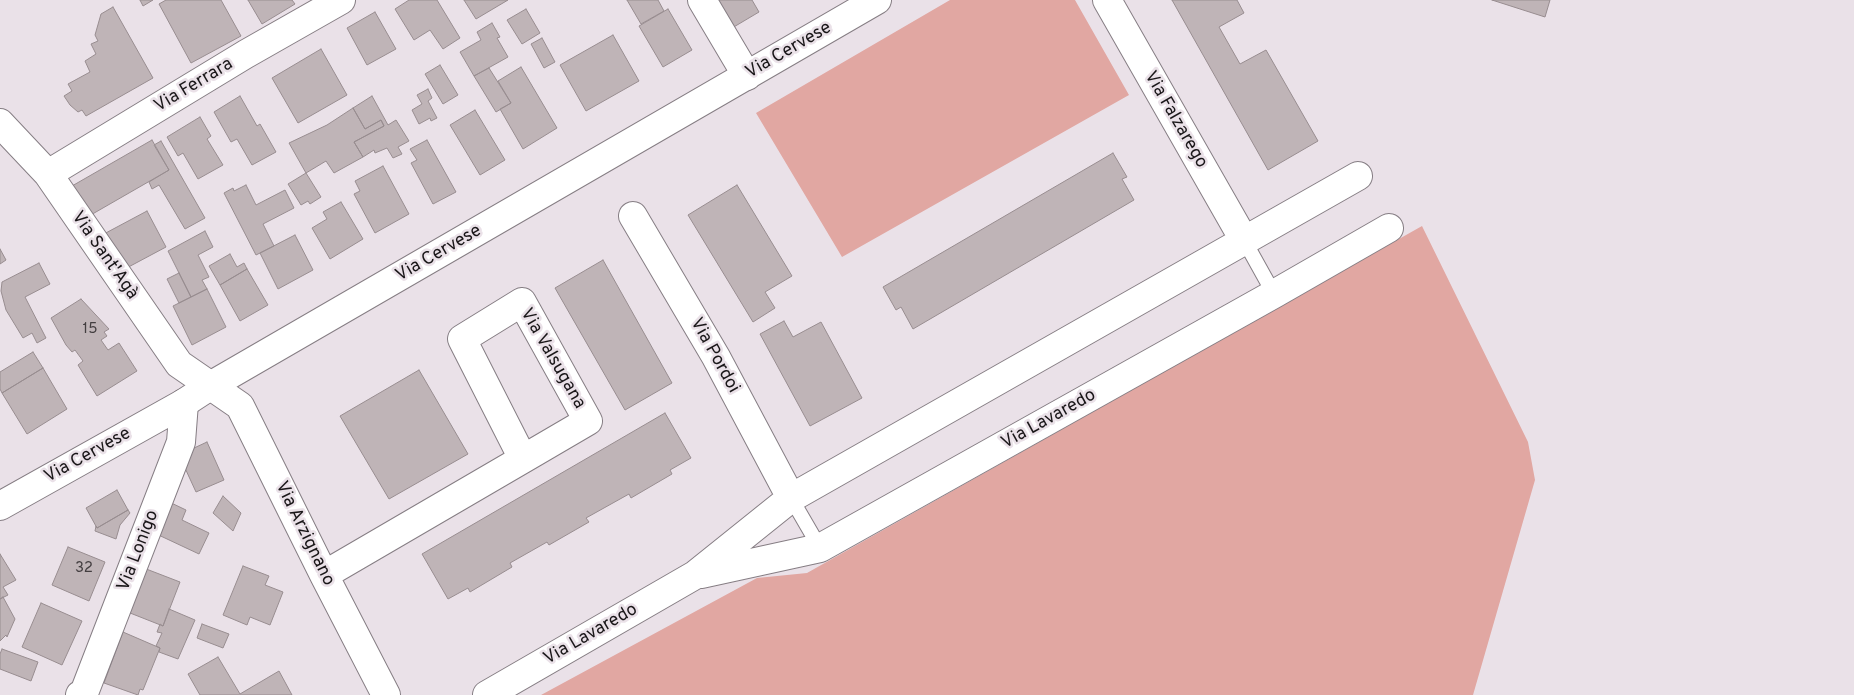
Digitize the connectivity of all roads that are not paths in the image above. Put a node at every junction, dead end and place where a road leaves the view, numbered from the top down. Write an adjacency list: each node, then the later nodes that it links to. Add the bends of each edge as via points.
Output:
1 (341, 0): 7 (street, Via Ferrara)
2 (702, 0): 5 (street)
3 (877, 0): 5 (street, Via Cervese)
4 (1107, 0): 11 (street, Via Falzarego)
5 (747, 76): 13 (street, Via Cervese)
6 (0, 123): 7 (street, Via Sant'Agà)
7 (48, 174): 13 (street, Via Sant'Agà, via 179,364)
8 (1358, 176): 11 (street, Via Lavaredo)
9 (633, 216): 16 (street, Via Pordoi, via 716,356)
10 (1389, 228): 12 (street, Via Lavaredo)
11 (1244, 240): 12 (lane); 16 (street, Via Lavaredo)
12 (1274, 294): 18 (street, Via Lavaredo)
13 (210, 386): 14 (street, Via Cervese); 19 (street, Via Arzignano, via 240,406)
14 (184, 403): 17 (street, Via Cervese); 21 (street, Via Lonigo, via 181,442 84,693)
15 (524, 459): 15 (street, Via Valsugana, via 588,421 522,302 462,339); 19 (street, Via Valsugana)
16 (791, 498): 18 (lane); 20 (street, Via Lavaredo)
17 (0, 506)
18 (820, 548): 20 (street, Via Lavaredo)
19 (324, 574): 22 (street, Via Arzignano)
20 (695, 575): 23 (street, Via Lavaredo)
21 (80, 695)
22 (386, 695)
23 (487, 695)

